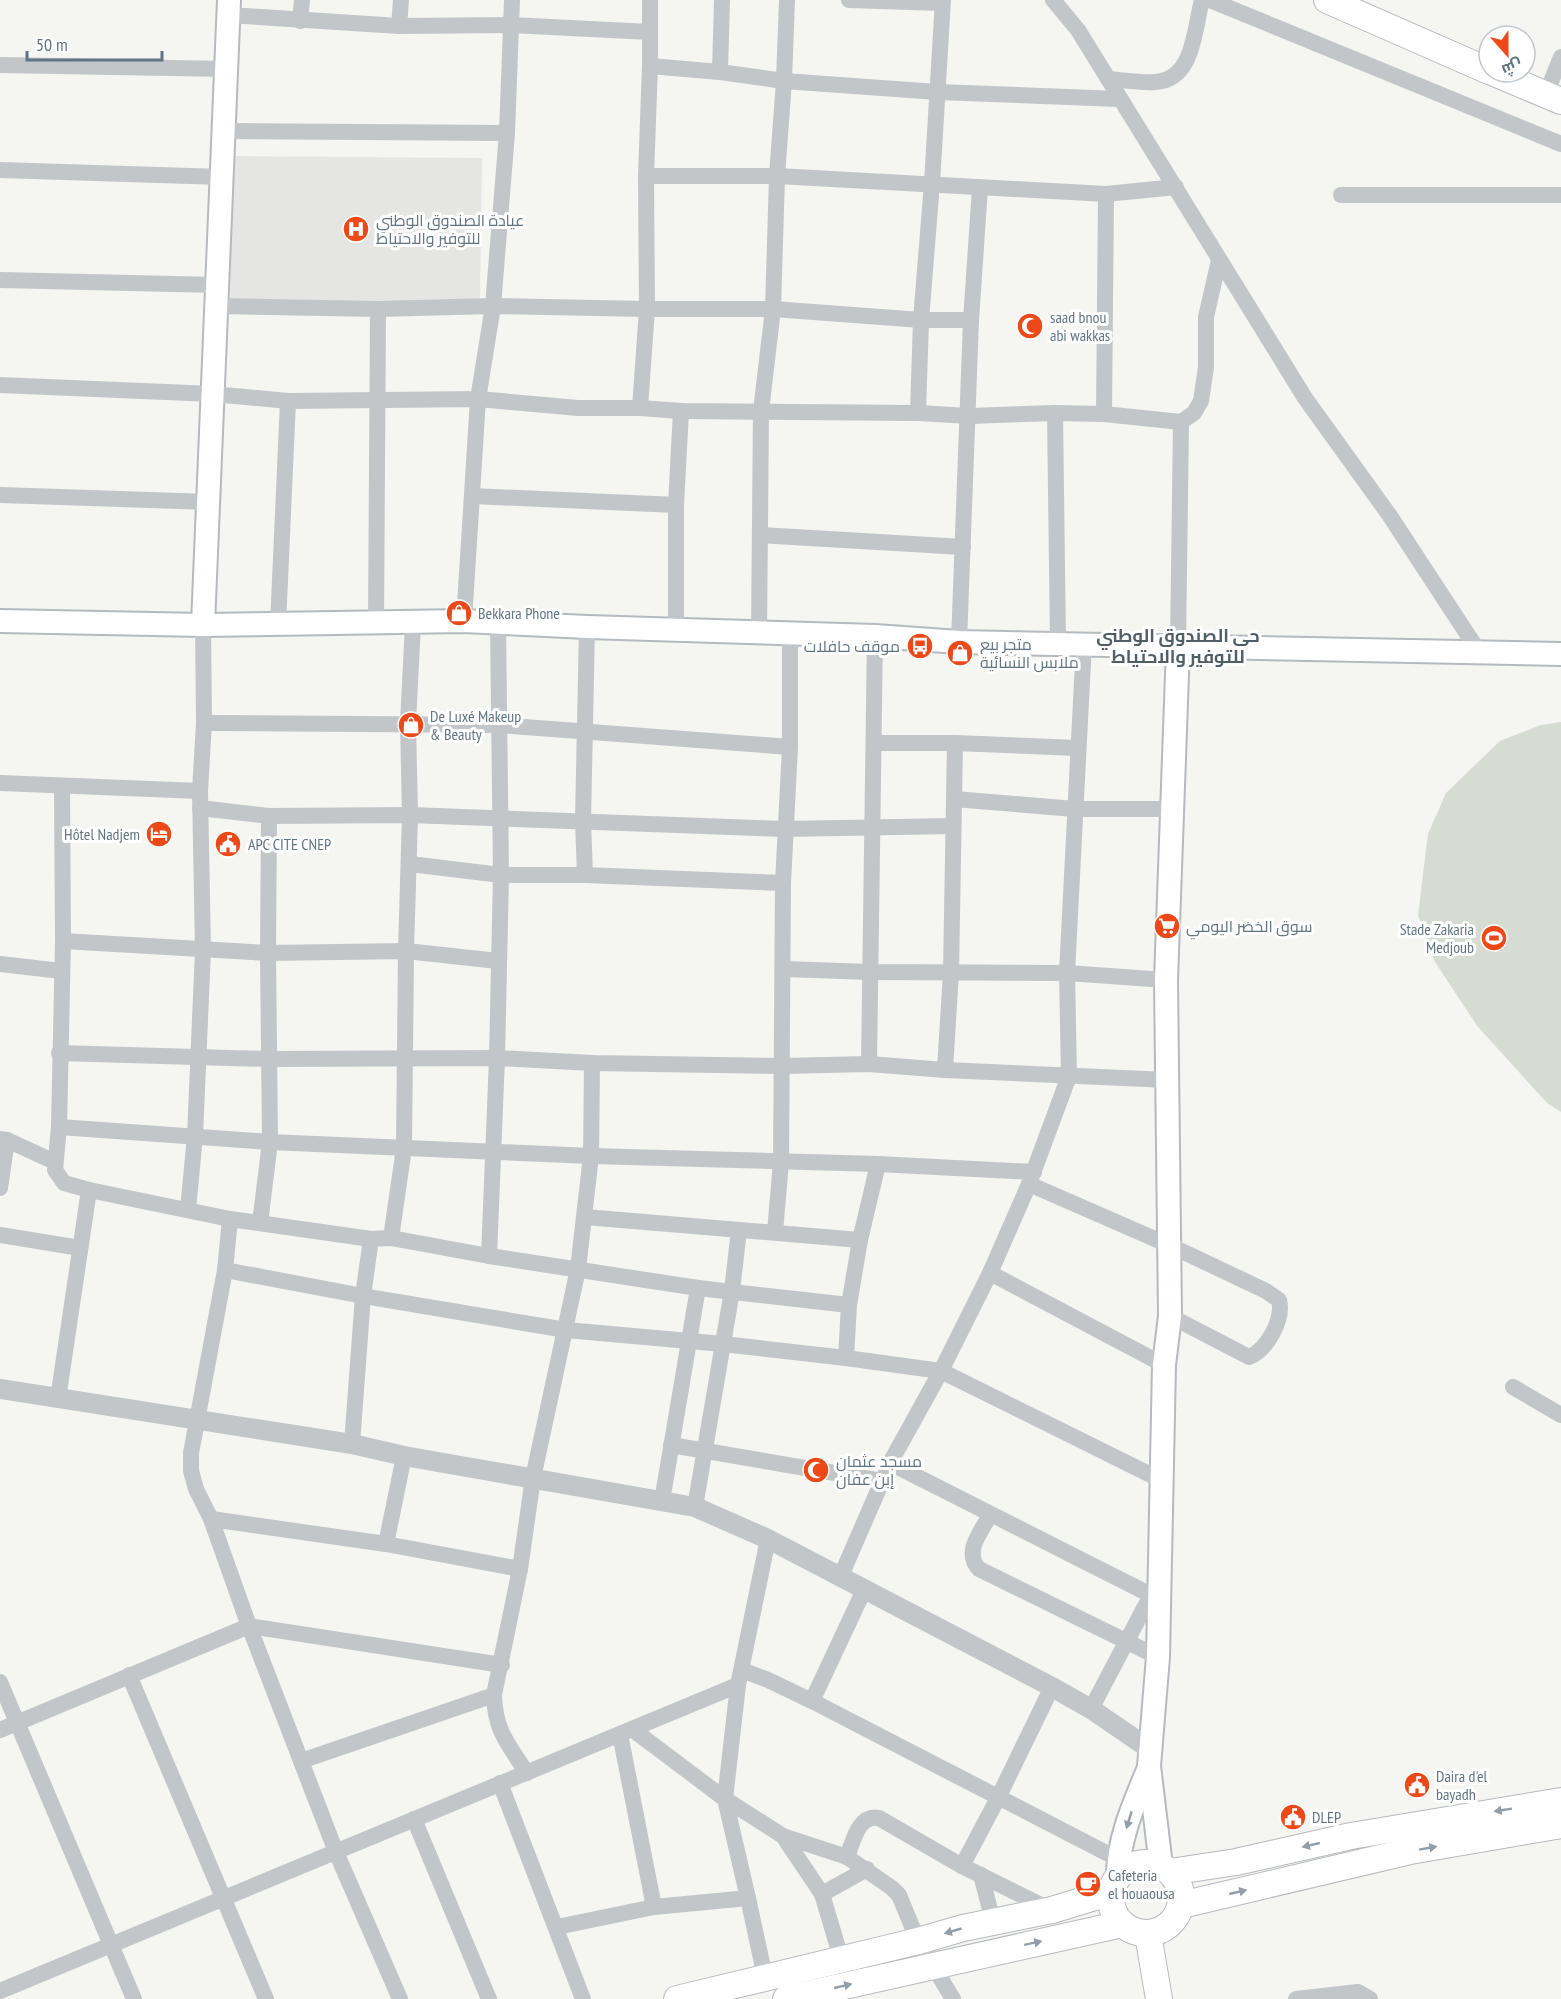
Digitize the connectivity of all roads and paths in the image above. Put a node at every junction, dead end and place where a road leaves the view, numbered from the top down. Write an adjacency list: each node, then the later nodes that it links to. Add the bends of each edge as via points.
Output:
1 (302, 0): 15 (street)
2 (401, 0): 17 (street)
3 (512, 0): 16 (street)
4 (650, 0): 18 (street)
5 (722, 0): 24 (street)
6 (787, 0): 26 (street)
7 (849, 0): 12 (street)
8 (1053, 0): 25 (street, via 1071,20)
9 (1202, 0): 25 (street, via 1189,55 1179,74 1156,82)
10 (1210, 0): 33 (street)
11 (1327, 0): 13 (main road)
12 (942, 2): 28 (street)
13 (1353, 5): 22 (main road, via 1423,43)
14 (229, 8): 15 (street); 23 (main road)
15 (300, 21): 17 (street)
16 (511, 25): 17 (street); 18 (street); 32 (street)
17 (399, 26)
18 (650, 32): 21 (street)
19 (1561, 57): 29 (street)
20 (0, 65): 23 (street)
21 (650, 66): 24 (street); 35 (street)
22 (1477, 66)
23 (227, 69): 31 (main road)
24 (720, 72): 26 (street)
25 (1108, 79): 30 (street)
26 (784, 81): 28 (street); 36 (street)
27 (1520, 84): 29 (main road)
28 (937, 92): 30 (street); 38 (street)
29 (1553, 98)
30 (1119, 99): 39 (street)
31 (224, 131): 32 (street); 37 (main road)
32 (507, 133): 47 (street)
33 (1561, 144)
34 (0, 170): 37 (street)
35 (646, 176): 36 (street); 49 (street)
36 (777, 176): 38 (street); 50 (street)
37 (222, 177): 46 (main road)
38 (932, 183): 40 (street); 51 (street)
39 (1176, 187): 41 (street); 44 (street)
40 (980, 188): 41 (street); 52 (street)
41 (1106, 194): 63 (street)
42 (1341, 195): 43 (street)
43 (1561, 195)
44 (1219, 260): 65 (street, via 1206,317 1201,401 1194,413); 88 (street, via 1305,398 1390,516)
45 (0, 280): 46 (street)
46 (217, 296): 48 (street); 54 (main road)
47 (493, 306): 48 (street); 49 (street); 55 (street)
48 (378, 309): 57 (street)
49 (647, 309): 50 (street); 58 (street)
50 (773, 309): 51 (street); 60 (street)
51 (921, 320): 52 (street); 61 (street)
52 (971, 320): 64 (street)
53 (0, 385): 54 (street)
54 (213, 394): 56 (street); 68 (main road)
55 (478, 399): 57 (street); 58 (street, via 578,408); 67 (street)
56 (288, 401): 57 (street); 78 (street)
57 (377, 401): 76 (street)
58 (640, 408): 59 (street)
59 (681, 411): 60 (street); 69 (street)
60 (761, 411): 61 (street); 70 (street)
61 (918, 413): 64 (street)
62 (1055, 413): 63 (street); 64 (street); 85 (street)
63 (1104, 414): 65 (street)
64 (969, 416): 71 (street)
65 (1181, 422): 87 (street)
66 (0, 495): 68 (street)
67 (472, 496): 69 (street); 73 (street)
68 (209, 502): 77 (main road)
69 (676, 505): 80 (street)
70 (759, 535): 71 (street); 81 (street)
71 (963, 547): 84 (street)
72 (0, 621): 77 (main road)
73 (464, 621): 74 (main road); 75 (main road)
74 (413, 623): 76 (main road); 91 (street)
75 (498, 623): 79 (main road); 92 (street)
76 (376, 624): 78 (main road)
77 (203, 625): 78 (main road); 90 (street)
78 (278, 625)
79 (587, 627): 80 (main road); 93 (street)
80 (676, 629): 81 (main road)
81 (759, 633): 82 (main road)
82 (790, 633): 83 (main road); 96 (street)
83 (875, 636): 84 (main road); 94 (street)
84 (959, 642): 85 (main road)
85 (1058, 643): 86 (main road)
86 (1084, 643): 87 (main road); 97 (street)
87 (1178, 646): 88 (main road); 104 (main road)
88 (1479, 652): 89 (main road)
89 (1561, 654)
90 (204, 723): 91 (street); 100 (street)
91 (408, 723): 92 (street); 105 (street)
92 (499, 725): 93 (street); 107 (street)
93 (586, 731): 96 (street); 108 (street)
94 (874, 743): 95 (street); 110 (street)
95 (955, 743): 97 (street); 101 (street)
96 (790, 747): 111 (street)
97 (1078, 748): 103 (street)
98 (0, 783): 99 (street)
99 (62, 786): 100 (street); 116 (street)
100 (200, 790): 102 (street)
101 (954, 799): 103 (street); 109 (street)
102 (200, 808): 106 (street); 117 (street)
103 (1075, 809): 104 (street); 126 (street)
104 (1172, 809): 127 (main road)
105 (410, 815): 106 (street); 107 (street); 112 (street)
106 (269, 816): 119 (street)
107 (499, 818): 108 (street); 113 (street)
108 (583, 820): 111 (street); 114 (street)
109 (953, 826): 110 (street); 125 (street)
110 (873, 827): 111 (street); 124 (street)
111 (784, 829): 115 (street)
112 (410, 864): 113 (street); 118 (street)
113 (501, 874): 114 (street); 120 (street)
114 (585, 875): 115 (street)
115 (783, 883): 122 (street)
116 (63, 941): 117 (street); 123 (street)
117 (203, 950): 119 (street); 129 (street)
118 (406, 951): 119 (street); 120 (street); 132 (street)
119 (268, 953): 131 (street)
120 (498, 961): 130 (street)
121 (0, 963): 123 (street)
122 (784, 969): 124 (street); 135 (street)
123 (60, 971): 128 (street)
124 (870, 972): 125 (street); 134 (street)
125 (951, 972): 126 (street); 136 (street)
126 (1067, 973): 127 (street); 137 (street)
127 (1166, 980): 138 (main road)
128 (59, 1053): 129 (street); 139 (street)
129 (198, 1058): 131 (street); 140 (street)
130 (497, 1058): 132 (street); 133 (street); 144 (street)
131 (269, 1059): 132 (street); 142 (street)
132 (406, 1060): 143 (street)
133 (592, 1063): 135 (street); 145 (street)
134 (869, 1064): 135 (street); 136 (street)
135 (782, 1066): 147 (street)
136 (945, 1070): 137 (street)
137 (1069, 1076): 138 (street); 149 (street)
138 (1168, 1080): 162 (main road)
139 (59, 1127): 140 (street); 146 (street)
140 (195, 1136): 142 (street); 152 (street)
141 (4, 1139): 146 (street); 150 (street)
142 (270, 1142): 143 (street); 155 (street)
143 (404, 1148): 144 (street); 159 (street)
144 (493, 1151): 145 (street); 164 (street)
145 (591, 1156): 147 (street); 153 (street)
146 (55, 1162): 151 (street, via 55,1170 64,1183)
147 (781, 1162): 148 (street); 157 (street)
148 (878, 1164): 149 (street); 161 (street)
149 (1032, 1178): 162 (street); 167 (street)
150 (0, 1188)
151 (89, 1190): 152 (street); 163 (street)
152 (188, 1210): 154 (street)
153 (585, 1217): 156 (street); 165 (street)
154 (230, 1219): 155 (street); 166 (street)
155 (260, 1223): 160 (street)
156 (739, 1230): 157 (street); 169 (street)
157 (775, 1232): 161 (street)
158 (0, 1235): 163 (street)
159 (391, 1238): 160 (street); 164 (street)
160 (371, 1239): 170 (street)
161 (860, 1240): 171 (street)
162 (1171, 1246): 172 (main road); 172 (street, via 1266,1291 1279,1300 1281,1308 1261,1350 1248,1357)
163 (80, 1248): 181 (street)
164 (489, 1256): 165 (street)
165 (578, 1269): 168 (street); 173 (street)
166 (225, 1270): 170 (street); 183 (street)
167 (990, 1273): 177 (street); 178 (street)
168 (698, 1288): 169 (street); 174 (street)
169 (732, 1291): 171 (street); 175 (street)
170 (363, 1296): 173 (street); 184 (street)
171 (849, 1305): 176 (street)
172 (1170, 1316): 177 (main road)
173 (566, 1330): 174 (street); 189 (street)
174 (688, 1342): 175 (street); 185 (street)
175 (723, 1344): 176 (street); 186 (street)
176 (846, 1358): 178 (street)
177 (1164, 1365): 190 (main road)
178 (941, 1371): 188 (street); 190 (street)
179 (1513, 1387): 182 (street)
180 (0, 1389): 181 (street)
181 (58, 1399): 183 (street)
182 (1561, 1415)
183 (198, 1420): 184 (street); 195 (street, via 190,1453 191,1471)
184 (352, 1444): 187 (street)
185 (671, 1445): 186 (street); 192 (street)
186 (704, 1451): 191 (street); 193 (street)
187 (404, 1456): 189 (street); 197 (street)
188 (890, 1463): 191 (street); 194 (street)
189 (533, 1478): 192 (street); 198 (street)
190 (1161, 1480): 201 (main road)
191 (882, 1481): 199 (street)
192 (662, 1502): 193 (street)
193 (695, 1507): 196 (street)
194 (990, 1515): 201 (street); 203 (street, via 971,1553 979,1569)
195 (211, 1519): 197 (street); 202 (street)
196 (768, 1539): 199 (street); 207 (street)
197 (386, 1544): 198 (street)
198 (520, 1569): 205 (street)
199 (840, 1578): 200 (street)
200 (864, 1590): 209 (street); 211 (street)
201 (1155, 1597): 203 (street); 204 (main road)
202 (249, 1626): 205 (street); 206 (street); 217 (street)
203 (1125, 1642): 204 (street); 212 (street)
204 (1158, 1657): 216 (main road)
205 (502, 1665): 210 (street)
206 (129, 1675): 213 (street); 235 (street)
207 (740, 1677): 211 (street, via 768,1680); 215 (street); 221 (street)
208 (0, 1682): 213 (street)
209 (1052, 1687): 212 (street); 220 (street)
210 (494, 1695): 217 (street); 218 (street, via 499,1729)
211 (812, 1701): 220 (street)
212 (1091, 1709): 216 (street)
213 (17, 1722): 214 (street); 244 (street)
214 (0, 1730)
215 (626, 1732): 218 (street); 221 (street); 237 (street)
216 (1150, 1758): 230 (main road); 232 (main road, one-way to 232, via 1130,1816)
217 (301, 1761): 226 (street)
218 (527, 1773): 219 (street)
219 (500, 1784): 223 (street); 241 (street)
220 (999, 1798): 228 (street); 232 (street)
221 (725, 1799): 225 (street); 234 (street)
222 (1561, 1801): 230 (main road, one-way to 230, via 1351,1836 1236,1862)
223 (414, 1819): 226 (street); 253 (street)
224 (1561, 1825): 236 (main road, one-way to 224, via 1410,1851)
225 (783, 1836): 227 (street); 233 (street)
226 (336, 1852): 235 (street); 252 (street)
227 (847, 1857): 228 (street, via 860,1826 870,1816 886,1821); 229 (street)
228 (962, 1866): 231 (street)
229 (867, 1869): 233 (street); 243 (street, via 899,1895)
230 (1165, 1869): 232 (main road, via 1138,1864); 236 (main road, via 1177,1882)
231 (981, 1875): 238 (street); 239 (street)
232 (1116, 1875): 238 (main road); 240 (main road, via 1112,1909)
233 (822, 1894): 245 (street)
234 (748, 1898): 237 (street); 247 (street)
235 (223, 1899): 244 (street); 251 (street)
236 (1181, 1905): 242 (main road, via 1170,1925)
237 (654, 1907): 241 (street)
238 (1052, 1910): 239 (main road)
239 (993, 1921): 243 (main road, one-way to 243)
240 (1122, 1924): 242 (main road, via 1137,1933); 246 (main road, one-way to 240)
241 (557, 1927): 254 (street)
242 (1148, 1934): 258 (main road)
243 (918, 1941): 245 (main road); 246 (street)
244 (112, 1945): 248 (street); 250 (street)
245 (841, 1958): 247 (main road)
246 (934, 1965): 256 (main road, one-way to 246); 257 (street)
247 (765, 1977): 255 (main road)
248 (0, 1991): 249 (street)
249 (3, 1999)
250 (134, 1999)
251 (267, 1999)
252 (400, 1999)
253 (489, 1999)
254 (583, 1999)
255 (677, 1999)
256 (786, 1999)
257 (953, 1999)
258 (1158, 1999)
259 (1296, 1999): 260 (street, via 1358,1992)
260 (1370, 1999)

